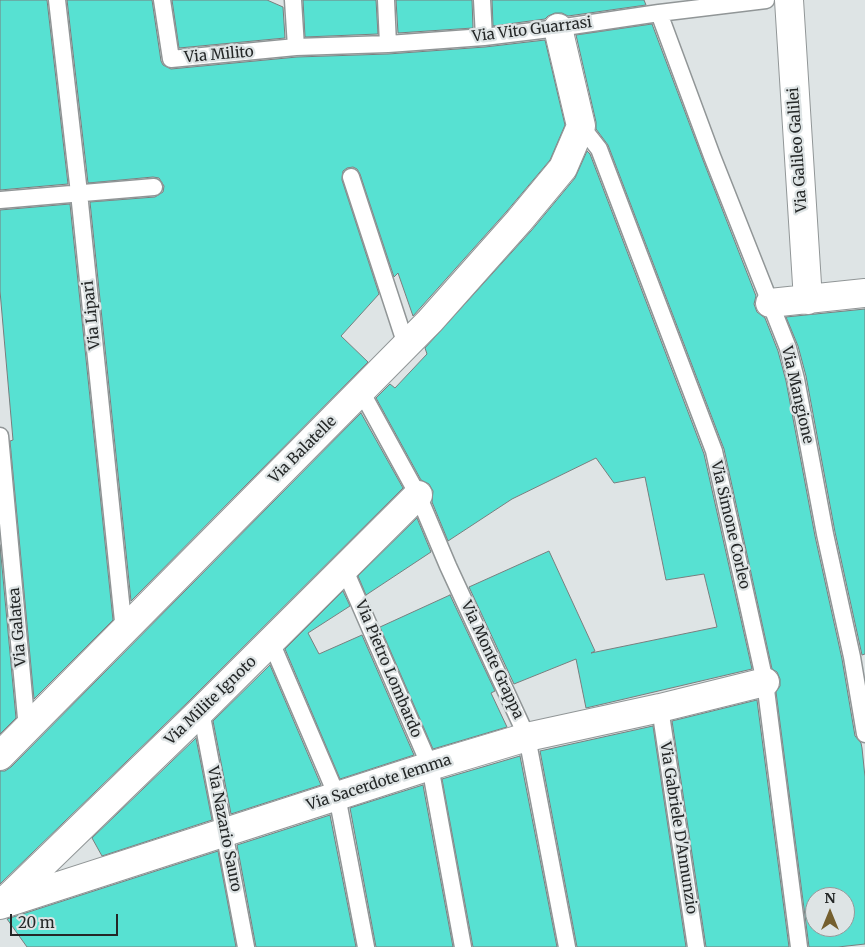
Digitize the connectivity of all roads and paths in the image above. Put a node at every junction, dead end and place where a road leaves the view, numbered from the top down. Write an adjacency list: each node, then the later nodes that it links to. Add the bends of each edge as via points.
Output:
1 (57, 0): 16 (lane, Via Lipari)
2 (162, 0): 12 (lane, Via Milito, via 171,59)
3 (293, 0): 12 (lane)
4 (386, 0): 11 (lane)
5 (482, 0): 10 (lane)
6 (766, 0): 8 (lane, Via Vito Guarrasi)
7 (789, 0): 19 (street, Via Galileo Galilei)
8 (659, 13): 9 (lane, Via Vito Guarrasi); 20 (lane, Via Mangione)
9 (558, 28): 10 (lane, Via Vito Guarrasi); 13 (street)
10 (484, 37): 11 (lane, Via Vito Guarrasi)
11 (388, 44): 12 (lane, Via Vito Guarrasi)
12 (296, 47)
13 (581, 126): 21 (street, Via Balatelle, via 563,168 446,304); 28 (lane, Via Simone Corleo, via 599,149 714,451)
14 (351, 177): 21 (lane)
15 (154, 187): 16 (lane)
16 (80, 193): 17 (lane); 26 (lane, Via Lipari)
17 (0, 200)
18 (865, 293): 19 (street)
19 (808, 300): 20 (street)
20 (770, 303): 32 (lane, Via Mangione, via 796,379)
21 (406, 345): 22 (street, Via Balatelle)
22 (361, 392): 24 (lane, Via Monte Grappa); 26 (street, Via Balatelle)
23 (0, 436): 31 (lane, Via Galatea)
24 (418, 495): 25 (street, Via Milite Ignoto); 33 (lane, Via Monte Grappa)
25 (344, 568): 27 (street, Via Milite Ignoto); 35 (lane, Via Pietro Lombardo)
26 (124, 631): 31 (street, Via Balatelle)
27 (271, 642): 30 (street, Via Milite Ignoto); 36 (lane)
28 (765, 682): 29 (street, Via Sacerdote Iemma); 44 (lane, Via Simone Corleo)
29 (660, 708): 33 (street, Via Sacerdote Iemma); 43 (lane, Via Gabriele D'Annunzio)
30 (201, 711): 37 (lane, Via Nazario Sauro); 38 (street, Via Milite Ignoto)
31 (27, 729): 34 (street, Via Balatelle)
32 (865, 734)
33 (527, 737): 35 (street, Via Sacerdote Iemma); 42 (lane, Via Monte Grappa)
34 (0, 756)
35 (430, 766): 36 (street, Via Sacerdote Iemma); 41 (lane, Via Pietro Lombardo)
36 (337, 796): 37 (street, Via Sacerdote Iemma); 40 (lane)
37 (225, 832): 38 (street, Via Sacerdote Iemma); 39 (lane, Via Nazario Sauro)
38 (0, 905)
39 (246, 947)
40 (366, 947)
41 (463, 947)
42 (566, 947)
43 (696, 947)
44 (799, 947)

